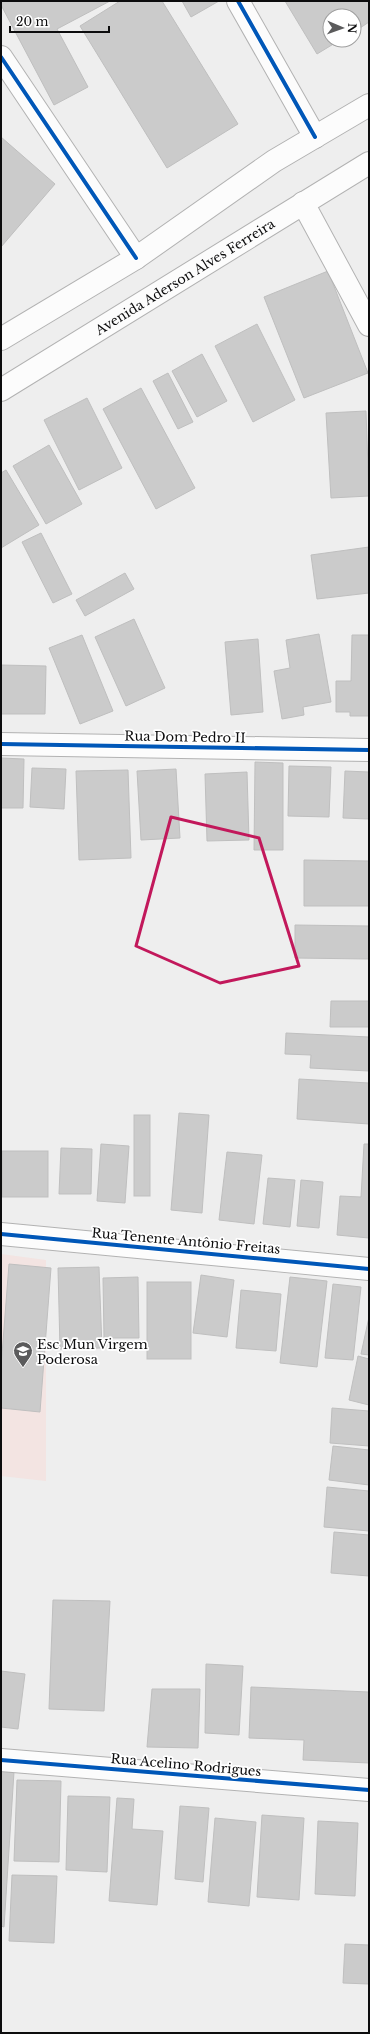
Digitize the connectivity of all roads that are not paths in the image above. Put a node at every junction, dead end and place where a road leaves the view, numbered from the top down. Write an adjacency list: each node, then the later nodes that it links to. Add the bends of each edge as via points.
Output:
1 (238, 1): 4 (street)
2 (1, 57): 7 (street)
3 (369, 104): 4 (street)
4 (315, 138): 7 (street, via 274,161)
5 (369, 162): 6 (street, Avenida Aderson Alves Ferreira)
6 (304, 203): 8 (street); 10 (street, Avenida Aderson Alves Ferreira)
7 (136, 258): 9 (street)
8 (369, 325)
9 (1, 339)
10 (1, 390)
11 (1, 744): 12 (street, Rua Dom Pedro II)
12 (369, 750)
13 (1, 1234): 14 (street, Rua Tenente Antônio Freitas)
14 (369, 1269)
15 (1, 1760): 16 (street, Rua Acelino Rodrigues)
16 (369, 1790)

